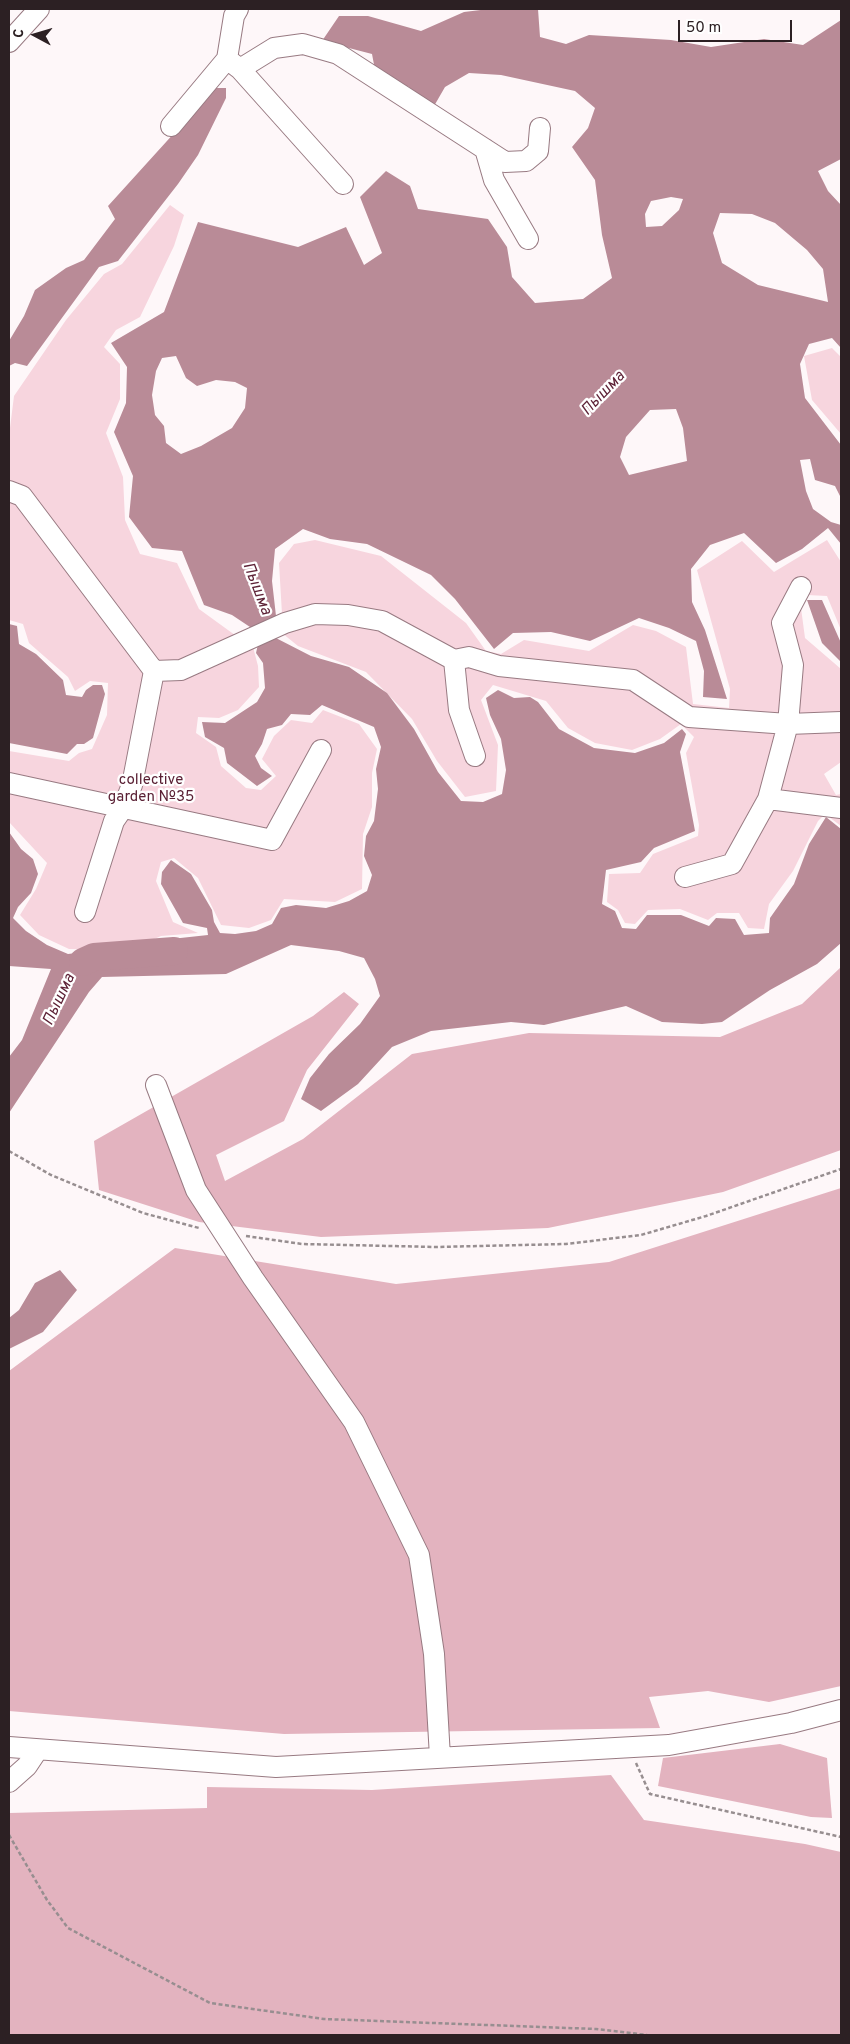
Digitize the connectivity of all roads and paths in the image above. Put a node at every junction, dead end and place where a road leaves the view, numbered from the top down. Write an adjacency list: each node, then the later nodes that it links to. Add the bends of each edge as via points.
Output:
1 (39, 9): 3 (street)
2 (238, 9): 4 (street, via 234,16)
3 (9, 42)
4 (233, 64): 5 (street); 7 (street, via 274,48 303,44 338,54); 8 (street)
5 (171, 126)
6 (540, 128): 7 (street, via 538,152 526,161 505,162)
7 (485, 149): 9 (street, via 494,180)
8 (343, 184)
9 (528, 239)
10 (9, 491): 13 (street, via 22,496)
11 (801, 587): 15 (street, via 782,622 793,665)
12 (461, 659): 13 (street, via 382,620 315,614 285,623 181,670); 15 (street, via 633,680 689,716); 17 (street, via 459,710)
13 (154, 671): 20 (street, via 132,785)
14 (841, 722): 15 (street)
15 (788, 724): 19 (street)
16 (320, 750): 20 (street, via 272,840)
17 (475, 756)
18 (9, 783): 20 (street)
19 (768, 799): 21 (street); 22 (street, via 732,864)
20 (123, 808): 23 (street, via 114,821)
21 (841, 808)
22 (685, 877)
23 (85, 912)
24 (156, 1086): 27 (street, via 196,1190)
25 (9, 1151): 27 (path, via 51,1175 143,1213)
26 (841, 1169): 27 (path, via 641,1235 566,1244 436,1247 302,1244)
27 (224, 1233): 32 (street, via 354,1422 419,1555 434,1654)
28 (841, 1710): 30 (street, via 791,1723 669,1745)
29 (9, 1747): 31 (street)
30 (630, 1748): 32 (street); 35 (path, via 650,1794)
31 (37, 1751): 32 (street, via 276,1767); 33 (street, via 27,1766)
32 (440, 1757)
33 (9, 1782)
34 (9, 1835): 36 (path, via 47,1900 68,1928 210,2004 324,2019 596,2029)
35 (841, 1836)
36 (647, 2035)

